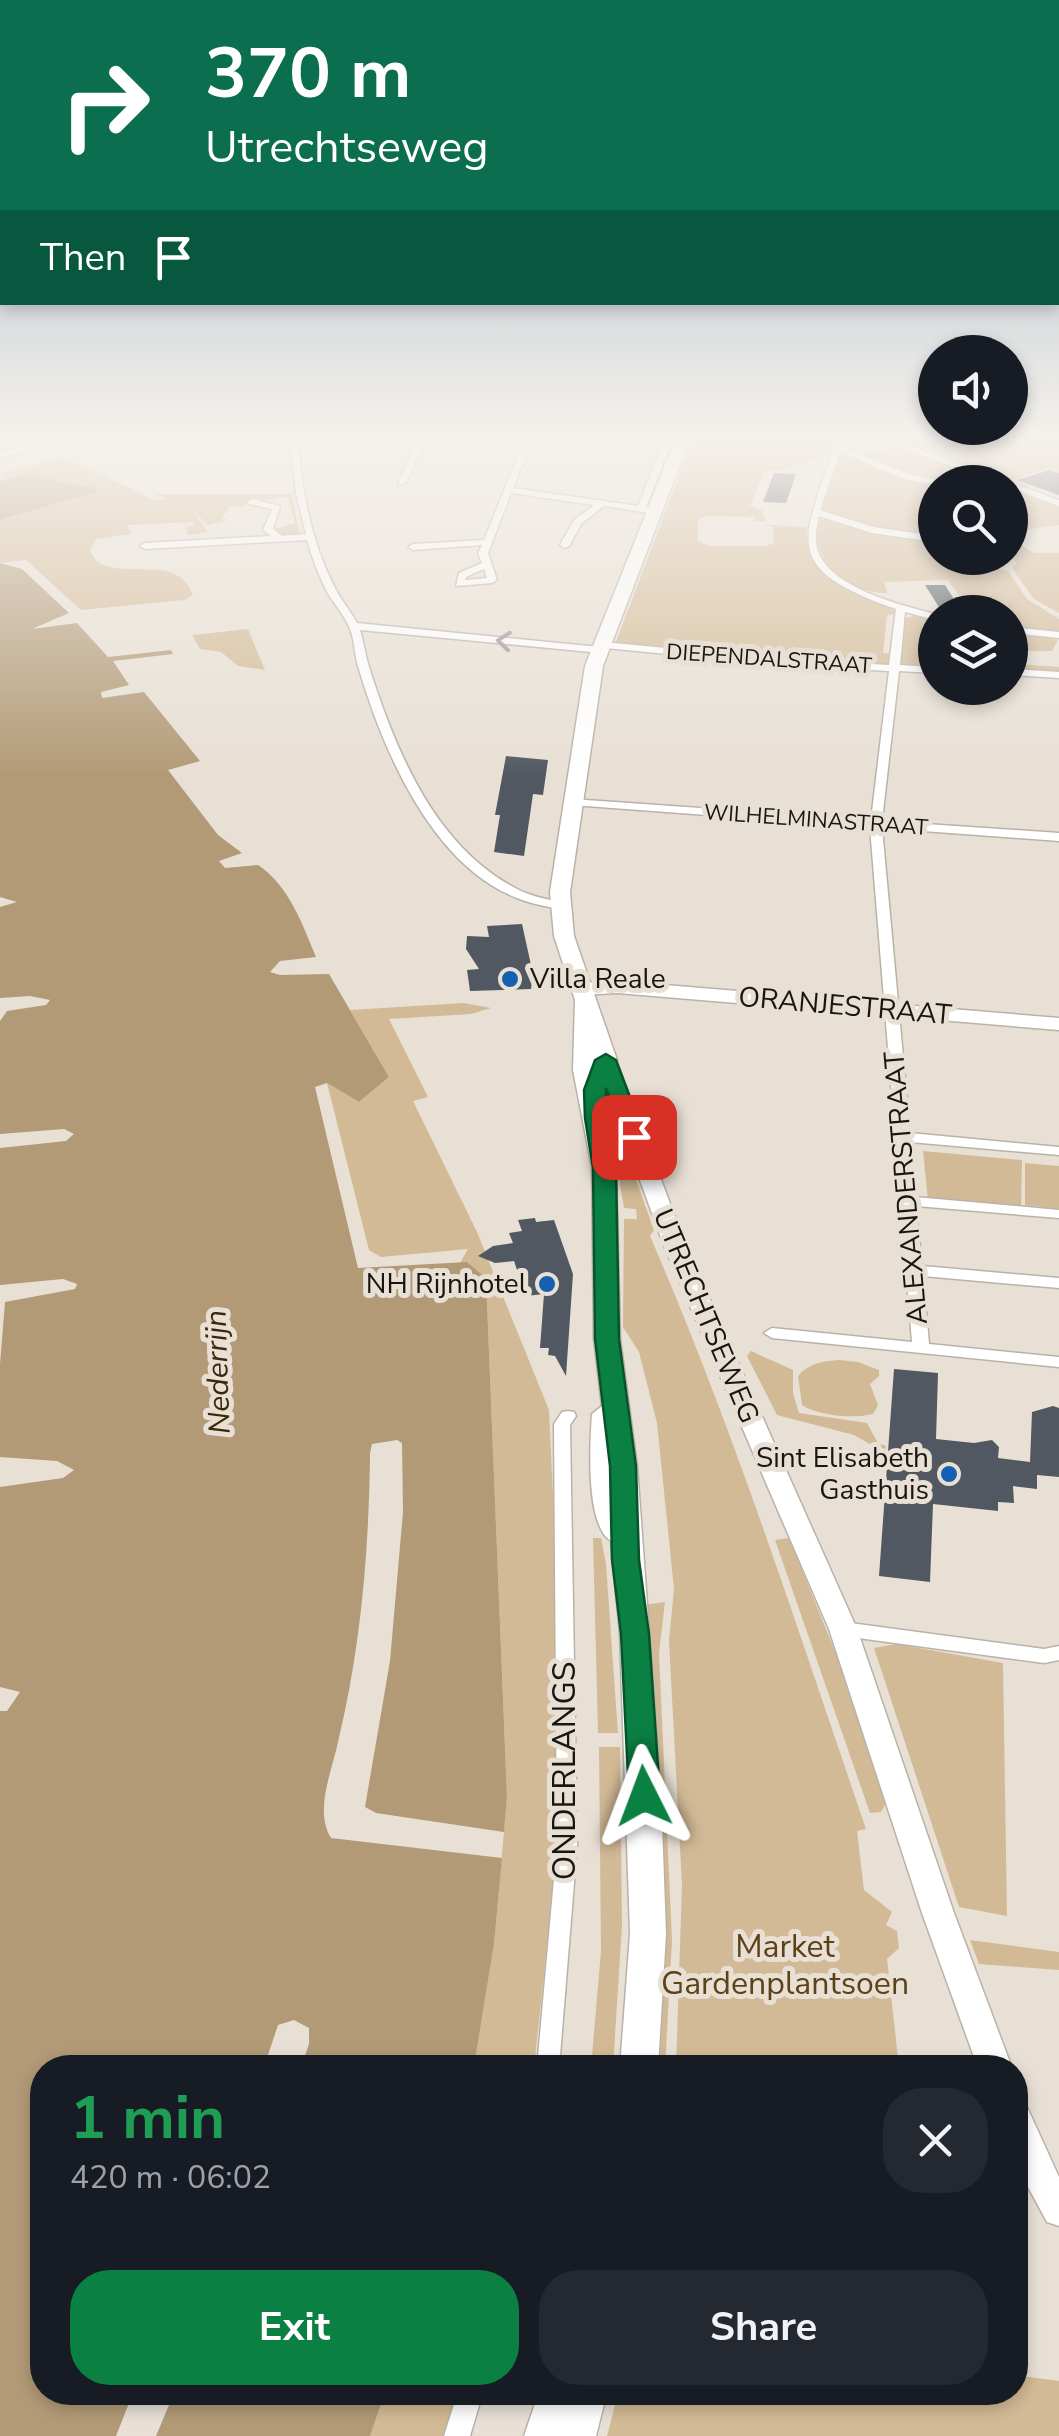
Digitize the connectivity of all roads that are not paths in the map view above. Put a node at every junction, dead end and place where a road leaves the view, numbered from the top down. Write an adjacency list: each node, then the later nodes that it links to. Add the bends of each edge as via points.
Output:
1 (314, 550): 8 (street)
2 (487, 550): 5 (street)
3 (635, 550): 11 (main road, UTRECHTSEWEG)
4 (814, 550): 6 (street, via 820,563 859,592)
5 (484, 565)
6 (901, 608): 7 (street); 12 (street, ALEXANDERSTRAAT)
7 (918, 612)
8 (354, 626): 11 (street, DIEPENDALSTRAAT, one-way to 8); 19 (street, via 361,662 420,806 436,828 507,888)
9 (1028, 632): 10 (street)
10 (1059, 635)
11 (602, 648): 12 (street, DIEPENDALSTRAAT); 16 (main road, UTRECHTSEWEG, via 590,682)
12 (895, 669): 13 (street, DIEPENDALSTRAAT); 17 (street, ALEXANDERSTRAAT)
13 (918, 670)
14 (1028, 673): 15 (street)
15 (1059, 674)
16 (572, 802): 17 (street, WILHELMINASTRAAT); 19 (main road, UTRECHTSEWEG)
17 (876, 825): 18 (street, WILHELMINASTRAAT); 21 (street, ALEXANDERSTRAAT)
18 (1059, 837)
19 (560, 906): 20 (main road, UTRECHTSEWEG)
20 (582, 996): 21 (street, ORANJESTRAAT, via 631,989); 23 (main road, UTRECHTSEWEG); 24 (main road, via 584,1070)
21 (889, 1010): 22 (street, ORANJESTRAAT); 25 (street, ALEXANDERSTRAAT)
22 (1059, 1024)
23 (606, 1060): 24 (main road, via 594,1090); 38 (street, UTRECHTSEWEG, via 674,1246)
24 (595, 1118): 41 (main road, via 604,1168 610,1369 603,1467 626,1560 644,1796 648,1934)
25 (903, 1142): 26 (street); 27 (street); 28 (street, ALEXANDERSTRAAT)
26 (1059, 1151)
27 (1059, 1160)
28 (908, 1206): 29 (street); 30 (street); 31 (street, ALEXANDERSTRAAT)
29 (1059, 1214)
30 (1059, 1224)
31 (914, 1274): 32 (street); 33 (street); 35 (street, ALEXANDERSTRAAT)
32 (1059, 1283)
33 (1059, 1294)
34 (772, 1332): 35 (street)
35 (920, 1348): 36 (street)
36 (1059, 1362)
37 (568, 1416): 40 (street, ONDERLANGS, via 562,1424 567,1846)
38 (843, 1630): 39 (street, via 982,1650); 42 (street, UTRECHTSEWEG)
39 (1059, 1653)
40 (549, 2055)
41 (641, 2055)
42 (990, 2055)
43 (1028, 2152): 44 (street)
44 (1059, 2210)
45 (467, 2405): 48 (street)
46 (555, 2405): 49 (main road)
47 (583, 2405): 50 (main road)
48 (457, 2436)
49 (544, 2436)
50 (575, 2436)

